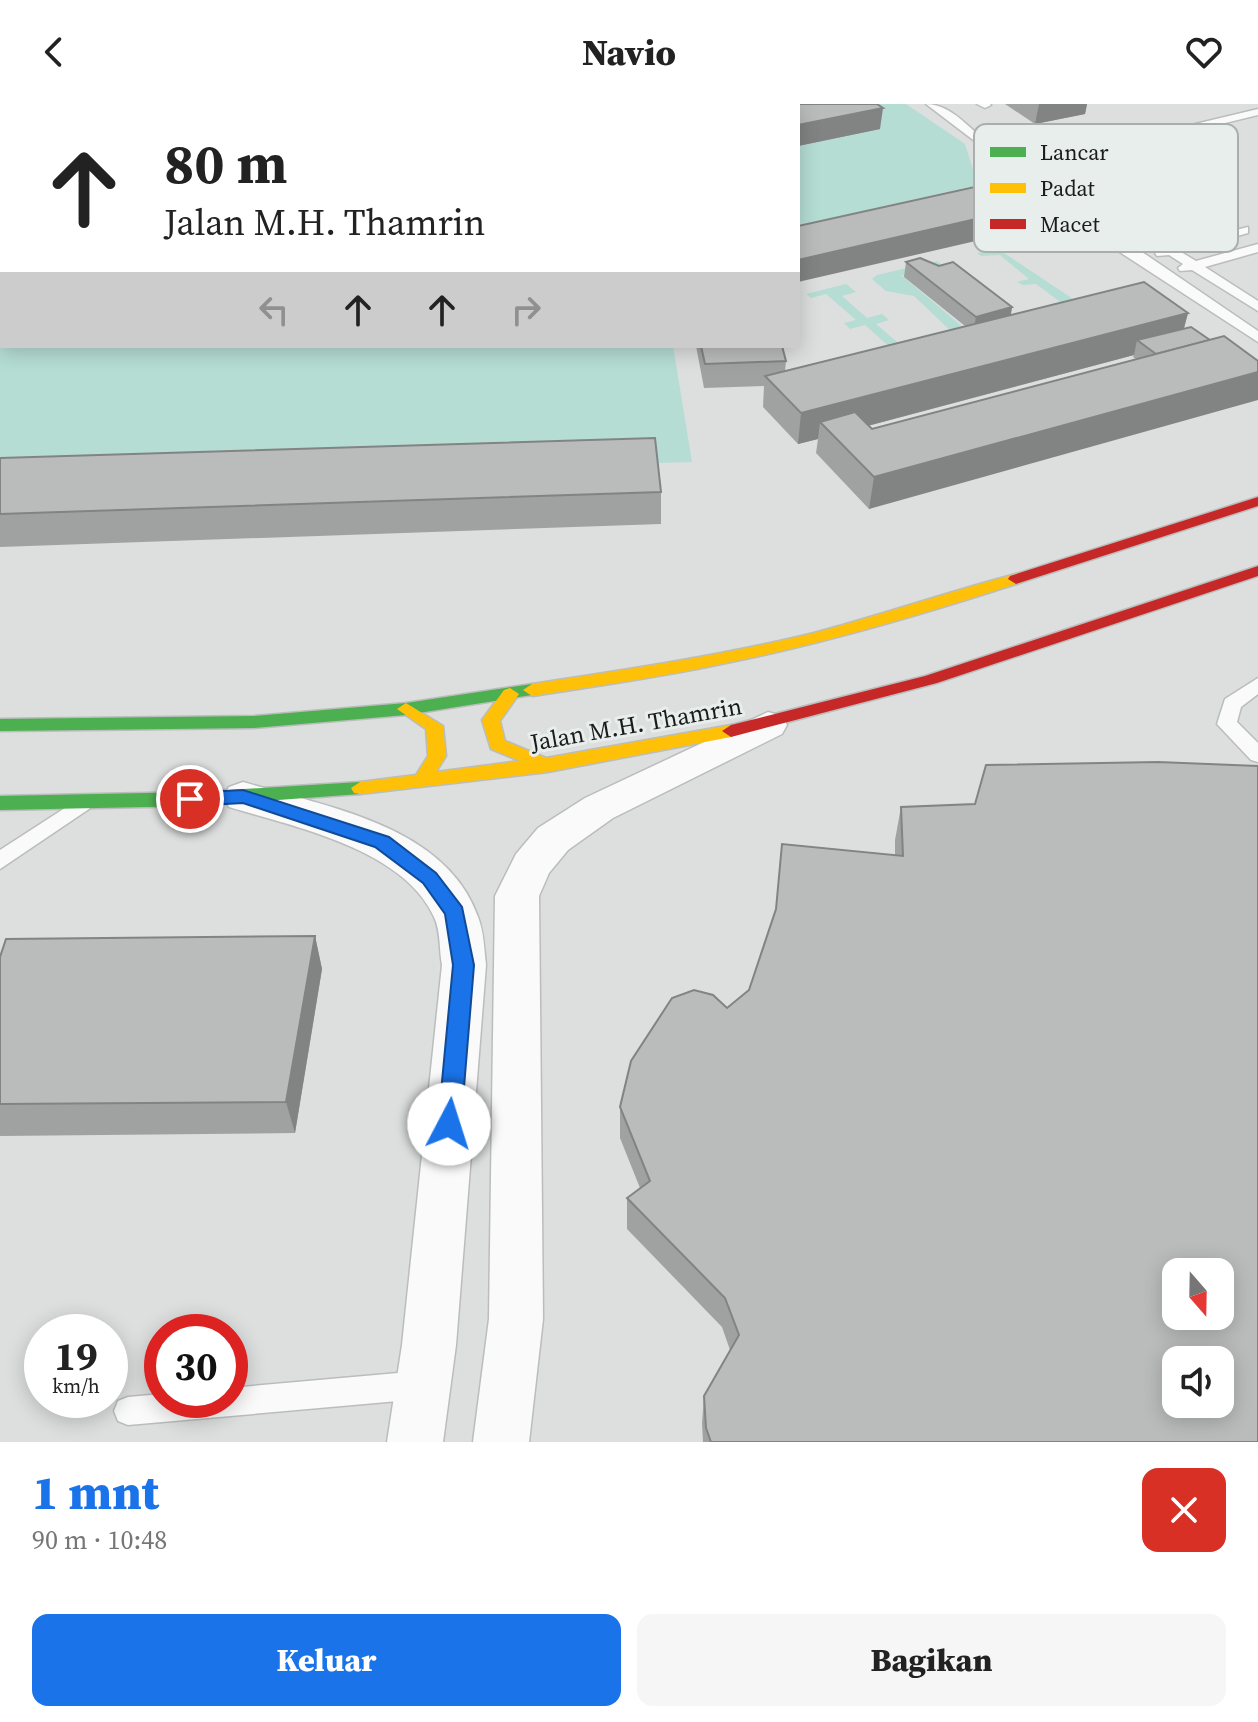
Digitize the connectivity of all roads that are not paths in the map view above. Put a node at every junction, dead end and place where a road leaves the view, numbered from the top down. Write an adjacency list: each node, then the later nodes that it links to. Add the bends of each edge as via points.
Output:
1 (932, 104): 4 (lane)
2 (1258, 112): 3 (lane)
3 (1206, 124)
4 (974, 135)
5 (1243, 230): 6 (lane)
6 (1238, 231)
7 (1258, 248): 12 (lane)
8 (1132, 252): 11 (lane)
9 (1167, 252): 11 (lane)
10 (1172, 252): 12 (lane)
11 (1143, 259): 13 (lane)
12 (1193, 265): 13 (lane); 14 (lane)
13 (1164, 274): 15 (lane)
14 (1258, 307)
15 (1258, 338)
16 (1258, 501): 19 (main road, Jalan M.H. Thamrin, via 945,602 788,644)
17 (1258, 571): 21 (main road, Jalan M.H. Thamrin, via 986,662)
18 (1258, 684): 23 (lane, via 1232,704 1227,724)
19 (510, 694): 20 (main road, Jalan M.H. Thamrin); 24 (main road, via 491,720 497,745)
20 (406, 709): 22 (main road, Jalan M.H. Thamrin, via 254,722); 25 (main road, via 434,726 437,756)
21 (772, 723): 24 (main road, Jalan M.H. Thamrin); 33 (street, via 599,808 553,839 531,865 517,896 516,1319)
22 (0, 725)
23 (1258, 755)
24 (548, 766): 25 (main road, Jalan M.H. Thamrin)
25 (420, 782): 26 (main road, Jalan M.H. Thamrin)
26 (243, 797): 28 (main road, Jalan M.H. Thamrin); 30 (street, via 382,842 430,878 455,913 464,965)
27 (0, 803): 28 (main road, Jalan M.H. Thamrin)
28 (82, 804): 29 (lane)
29 (0, 861)
30 (425, 1385): 31 (lane); 32 (street)
31 (128, 1411)
32 (415, 1442)
33 (501, 1442)

